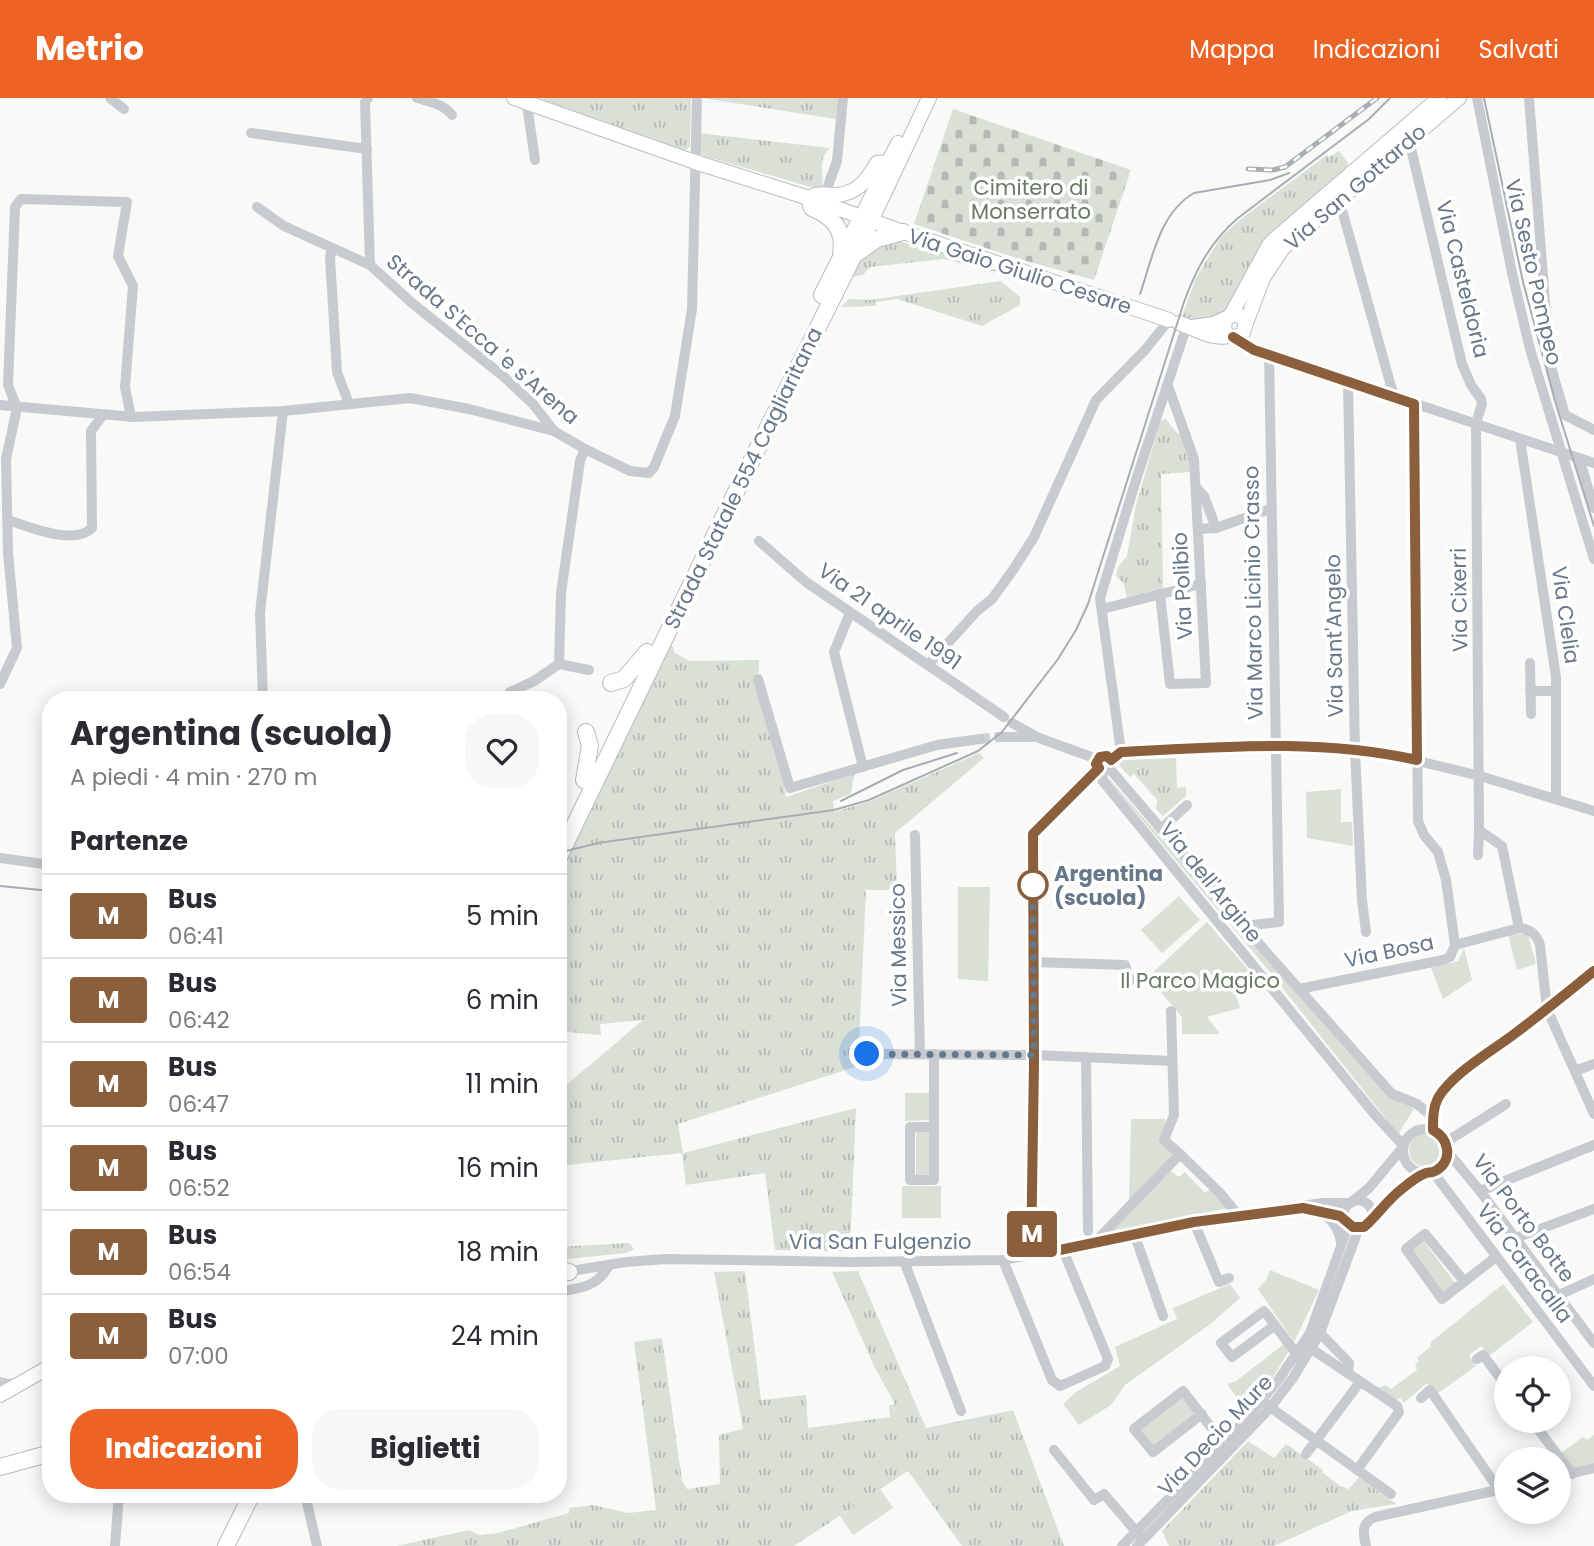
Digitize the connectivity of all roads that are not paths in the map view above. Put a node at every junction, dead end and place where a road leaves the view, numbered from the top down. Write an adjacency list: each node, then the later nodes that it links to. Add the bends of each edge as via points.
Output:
1 (110, 98): 14 (street)
2 (368, 98): 18 (street)
3 (417, 98): 15 (street, via 448,109)
4 (514, 98): 13 (main road, Via Gaio Giulio Cesare)
5 (697, 98): 20 (street)
6 (843, 98): 23 (street, via 837,162)
7 (920, 98): 21 (main road, Strada Statale 554 Cagliaritana)
8 (929, 98): 22 (main road, Strada Statale 554 Cagliaritana)
9 (1439, 98): 31 (main road, Via San Gottardo, via 1276,237)
10 (1459, 98): 17 (main road, Via San Gottardo)
11 (1477, 98): 51 (street, Via Sesto Pompeo, via 1512,273)
12 (1529, 98): 47 (street, via 1550,364 1566,415)
13 (536, 103): 19 (street, via 528,112); 20 (main road, Via Gaio Giulio Cesare)
14 (124, 110)
15 (452, 115)
16 (251, 133): 18 (street)
17 (1409, 140): 24 (main road, Via San Gottardo); 46 (street, Via Casteldoria, via 1462,364 1481,399)
18 (367, 149): 30 (street)
19 (535, 160)
20 (695, 162): 23 (main road, Via Gaio Giulio Cesare); 50 (street, Strada S'Ecca 'e s'Arena, via 692,309 675,416 649,473 630,471)
21 (889, 162): 23 (main road, via 877,163 863,185 853,190); 26 (main road, Strada Statale 554 Cagliaritana)
22 (889, 184): 26 (main road, Strada Statale 554 Cagliaritana); 27 (main road, via 887,208)
23 (817, 196): 26 (main road, Via Gaio Giulio Cesare); 29 (highway, via 812,208 832,218)
24 (1339, 199): 33 (main road, Via San Gottardo, via 1277,257 1256,293); 38 (street)
25 (257, 207): 28 (street, Strada S'Ecca 'e s'Arena, via 284,226)
26 (867, 218): 27 (main road, Via Gaio Giulio Cesare); 29 (highway, Strada Statale 554 Cagliaritana)
27 (903, 232): 29 (highway, via 877,239); 32 (main road, Via Gaio Giulio Cesare)
28 (332, 248): 30 (street, Strada S'Ecca 'e s'Arena); 39 (street, via 337,372)
29 (846, 259): 66 (highway, Strada Statale 554 Cagliaritana); 96 (highway, Strada Statale 554 Cagliaritana)
30 (370, 265): 48 (street, Strada S'Ecca 'e s'Arena, via 503,376)
31 (1228, 317): 32 (main road, via 1214,324); 33 (main road, via 1242,317); 34 (main road, via 1224,330)
32 (1182, 324): 34 (main road, Via Gaio Giulio Cesare); 37 (street); 69 (street, via 1144,350 1096,400 1034,537 992,599)
33 (1246, 325): 34 (main road, via 1240,336); 35 (street, via 1255,344)
34 (1231, 337): 35 (street, Via Gaio Giulio Cesare)
35 (1267, 353): 36 (street, Via Gaio Giulio Cesare); 56 (street, Via Marco Licinio Crasso)
36 (1348, 382): 38 (street, Via Gaio Giulio Cesare); 84 (street, Via Sant'Angelo)
37 (1168, 386): 54 (street, Via Polibio, via 1194,459); 64 (street, via 1101,598)
38 (1394, 397): 40 (street, Via Gaio Giulio Cesare)
39 (349, 404): 43 (street); 48 (street, via 410,398)
40 (1414, 404): 46 (street, Via Gaio Giulio Cesare); 86 (street)
41 (0, 405): 42 (street)
42 (17, 408): 44 (street); 45 (street, via 8,385 15,207 21,199 127,202 118,256 134,286 125,387); 57 (street, via 6,459)
43 (283, 411): 45 (street); 74 (street, via 260,613)
44 (103, 415): 45 (street); 57 (street, via 91,431 92,528 79,536 60,535)
45 (131, 417)
46 (1475, 423): 49 (street, Via Gaio Giulio Cesare); 89 (street, Via Cixerri)
47 (1594, 430)
48 (554, 431): 50 (street, Strada S'Ecca 'e s'Arena)
49 (1520, 439): 51 (street, Via Gaio Giulio Cesare); 77 (street, Via Clelia)
50 (585, 449): 68 (street, via 561,593)
51 (1561, 453): 52 (street, Via Gaio Giulio Cesare); 61 (street, Via Sesto Pompeo)
52 (1579, 458): 53 (street, Via Gaio Giulio Cesare); 55 (street)
53 (1594, 458)
54 (1196, 487): 58 (street, Via Polibio); 59 (street, Via Polibio)
55 (1594, 508)
56 (1270, 509): 58 (street); 83 (street, Via Marco Licinio Crasso)
57 (8, 520): 73 (street, via 17,648)
58 (1216, 528): 59 (street)
59 (1199, 529): 62 (street, Via Polibio)
60 (759, 541): 65 (street, Via 21 aprile 1991)
61 (1594, 559)
62 (1202, 584): 63 (street); 63 (street, Via Polibio, via 1206,683 1170,684)
63 (1160, 594): 64 (street)
64 (1102, 609): 85 (street)
65 (850, 612): 69 (street, Via 21 aprile 1991); 88 (street, via 834,652)
66 (647, 652): 72 (highway, via 624,678); 90 (highway, Strada Statale 554 Cagliaritana)
67 (1530, 663): 76 (street)
68 (559, 664): 70 (street); 75 (street)
69 (928, 665): 81 (street, Via 21 aprile 1991)
70 (590, 670)
71 (758, 679): 88 (street, via 790,788)
72 (611, 683)
73 (0, 684)
74 (263, 691)
75 (512, 691)
76 (1530, 691): 77 (street); 78 (street)
77 (1556, 691): 91 (street, Via Clelia)
78 (1531, 714)
79 (586, 732): 90 (highway, via 590,746)
80 (999, 737): 81 (street)
81 (1039, 738): 87 (street, Via 21 aprile 1991)
82 (980, 739): 88 (street, via 937,745)
83 (1274, 744): 84 (street); 85 (street); 102 (street, Via Marco Licinio Crasso, via 1279,922)
84 (1355, 751): 86 (street); 104 (street, Via Sant'Angelo)
85 (1121, 752): 87 (street)
86 (1417, 760): 89 (street); 105 (street, via 1418,821 1444,871)
87 (1104, 765): 95 (street, Via dell'Argine); 106 (street, via 1033,834); 125 (street, Via dell'Argine, via 1102,780)
88 (863, 767)
89 (1480, 776): 91 (street); 97 (street, Via Cixerri)
90 (584, 780): 94 (highway, Strada Statale 554 Cagliaritana)
91 (1556, 799): 93 (street)
92 (1187, 806): 95 (street)
93 (1594, 811)
94 (567, 826)
95 (1161, 829): 102 (street, Via dell'Argine)
96 (567, 830)
97 (1479, 830): 99 (street, Via Cixerri); 103 (street, via 1502,846)
98 (915, 835): 113 (street, Via Messico)
99 (1478, 855)
100 (0, 858): 101 (street)
101 (42, 864)
102 (1244, 926): 109 (street, Via dell'Argine)
103 (1520, 928): 105 (street, Via Bosa); 110 (street, via 1537,936)
104 (1366, 932)
105 (1455, 945): 109 (street, Via Bosa, via 1450,957 1443,960)
106 (1033, 962): 108 (street, via 1125,965); 115 (street)
107 (1594, 971): 110 (street)
108 (1130, 981)
109 (1299, 989): 122 (street, Via dell'Argine, via 1392,1094 1418,1104)
110 (1547, 1009): 119 (street); 122 (street, via 1446,1088 1439,1097)
111 (1171, 1011): 117 (street)
112 (867, 1054): 113 (street)
113 (920, 1054): 114 (street)
114 (934, 1054): 115 (street); 123 (street)
115 (1034, 1055): 116 (street); 143 (street)
116 (1086, 1057): 117 (street); 137 (street)
117 (1172, 1061): 127 (street, via 1174,1115 1164,1140)
118 (1594, 1064): 119 (street)
119 (1575, 1071): 121 (street)
120 (1506, 1104): 126 (street)
121 (1594, 1114)
122 (1433, 1124): 125 (street, via 1416,1130); 126 (street)
123 (934, 1127): 123 (street, via 911,1127 910,1180 934,1180)
124 (1594, 1145): 129 (street)
125 (1403, 1146): 128 (street, via 1408,1166); 130 (street)
126 (1446, 1147): 128 (street, via 1443,1164); 129 (street, Via Porto Botte)
127 (1180, 1154): 134 (street); 140 (street, via 1101,1236)
128 (1429, 1172): 136 (street); 144 (street, Via Caracalla)
129 (1480, 1191): 139 (street, Via Porto Botte)
130 (1352, 1202): 131 (street, Via San Fulgenzio); 136 (street, via 1345,1210); 136 (street, via 1369,1206 1371,1214)
131 (1303, 1208): 133 (street, Via San Fulgenzio); 134 (street, Via San Fulgenzio)
132 (1594, 1209): 139 (street)
133 (1315, 1211): 136 (street, Via San Fulgenzio); 141 (street, via 1331,1220)
134 (1238, 1215): 135 (street, Via San Fulgenzio)
135 (1194, 1222): 138 (street, Via San Fulgenzio); 149 (street, via 1219,1282)
136 (1355, 1224): 141 (street, Via Decio Mure); 156 (street, Via Decio Mure)
137 (1088, 1231)
138 (1135, 1236): 140 (street, Via San Fulgenzio); 154 (street)
139 (1516, 1238): 153 (street, Via Porto Botte)
140 (1101, 1242): 142 (street, Via San Fulgenzio)
141 (1341, 1242): 158 (street, Via Decio Mure)
142 (1063, 1250): 143 (street, Via San Fulgenzio); 145 (street, via 1108,1359 1105,1366 1060,1386 1052,1380)
143 (1031, 1256): 145 (street, Via San Fulgenzio)
144 (1496, 1257): 151 (street); 164 (street, Via Caracalla)
145 (1003, 1260): 146 (street, Via San Fulgenzio)
146 (904, 1261): 147 (street, Via San Fulgenzio, via 690,1259); 172 (street)
147 (611, 1265): 148 (street, Via San Fulgenzio); 152 (street, via 598,1282)
148 (567, 1270)
149 (1229, 1278)
150 (1594, 1279): 153 (street)
151 (1464, 1282): 151 (street, via 1425,1234 1406,1249 1442,1299)
152 (567, 1290)
153 (1559, 1295): 157 (street, Via Porto Botte)
154 (1163, 1316)
155 (1275, 1325): 155 (street, via 1232,1357 1222,1343 1264,1311); 159 (street)
156 (1320, 1333): 158 (street, Via Decio Mure); 161 (street)
157 (1594, 1343)
158 (1308, 1346): 159 (street, Via Decio Mure); 161 (street)
159 (1300, 1358): 171 (street, Via Decio Mure)
160 (1478, 1359): 162 (street, via 1483,1355)
161 (1348, 1368): 165 (street)
162 (1494, 1370)
163 (42, 1371): 167 (main road)
164 (1590, 1374): 168 (street, Via Caracalla)
165 (1360, 1381): 175 (street); 182 (street, via 1399,1412)
166 (0, 1382): 167 (street)
167 (21, 1382): 169 (main road)
168 (1594, 1386)
169 (0, 1395)
170 (1421, 1398): 184 (street, via 1430,1390)
171 (1266, 1405): 175 (street); 176 (street, Via Decio Mure)
172 (961, 1411)
173 (1202, 1414): 173 (street, via 1183,1391 1134,1429 1153,1452); 176 (street)
174 (1541, 1433): 183 (street)
175 (1315, 1441): 178 (street); 182 (street)
176 (1226, 1447): 191 (street, Via Decio Mure)
177 (1054, 1450): 191 (street, via 1094,1500 1104,1494)
178 (1306, 1454)
179 (42, 1455): 180 (highway)
180 (0, 1467)
181 (1594, 1468): 183 (street)
182 (1357, 1470): 186 (street)
183 (1572, 1474)
184 (1494, 1477)
185 (1494, 1491): 192 (street, via 1375,1517 1365,1523)
186 (1391, 1494)
187 (118, 1503): 193 (street)
188 (239, 1503): 194 (highway)
189 (241, 1503): 195 (highway)
190 (307, 1503): 196 (street)
191 (1139, 1539): 197 (street, Via Decio Mure)
192 (1364, 1540)
193 (115, 1546)
194 (216, 1546)
195 (226, 1546)
196 (317, 1546)
197 (1122, 1546)

